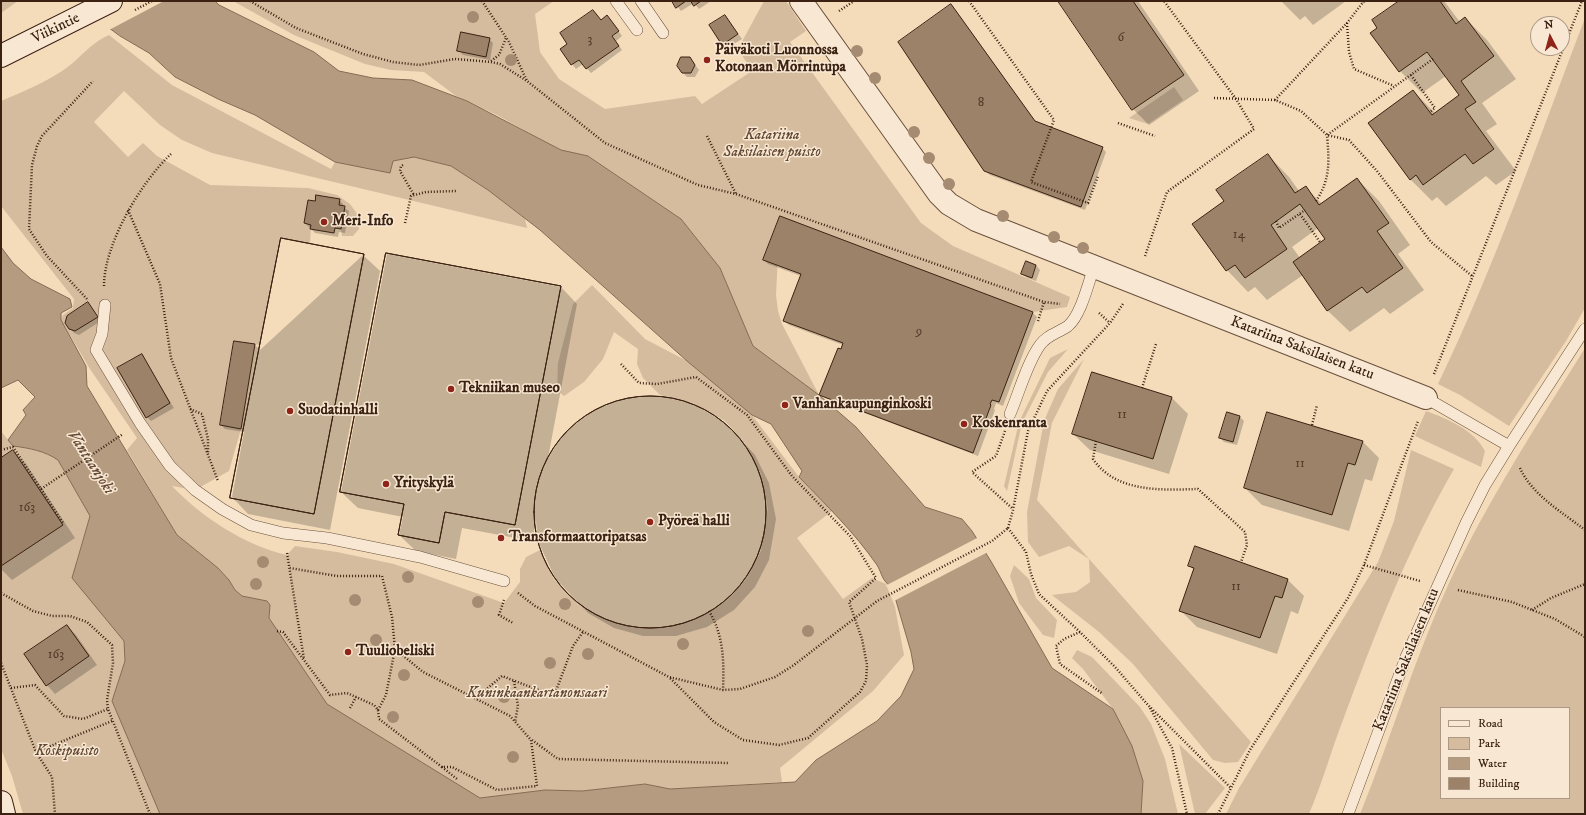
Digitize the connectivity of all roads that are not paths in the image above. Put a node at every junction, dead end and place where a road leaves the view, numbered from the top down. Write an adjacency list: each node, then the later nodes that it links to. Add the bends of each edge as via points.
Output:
1 (111, 1): 7 (street, Viikintie)
2 (616, 1): 5 (lane)
3 (641, 1): 6 (lane)
4 (802, 1): 8 (street, Katariina Saksilaisen katu, via 939,194 949,204 976,220)
5 (637, 30)
6 (663, 33)
7 (1, 56)
8 (1094, 267): 11 (street, Katariina Saksilaisen katu); 12 (lane, via 1073,320 1068,326 1048,337 1035,353)
9 (105, 305): 14 (lane, via 102,334 96,350 140,423 170,466 195,490 222,509 251,525 420,557)
10 (1585, 329): 13 (lane)
11 (1426, 398): 13 (lane, Katariina Saksilaisen katu)
12 (1010, 414)
13 (1509, 446): 17 (lane, Katariina Saksilaisen katu, via 1485,485 1437,585 1406,657)
14 (504, 581)
15 (1, 802): 16 (street)
16 (4, 814)
17 (1348, 814)

